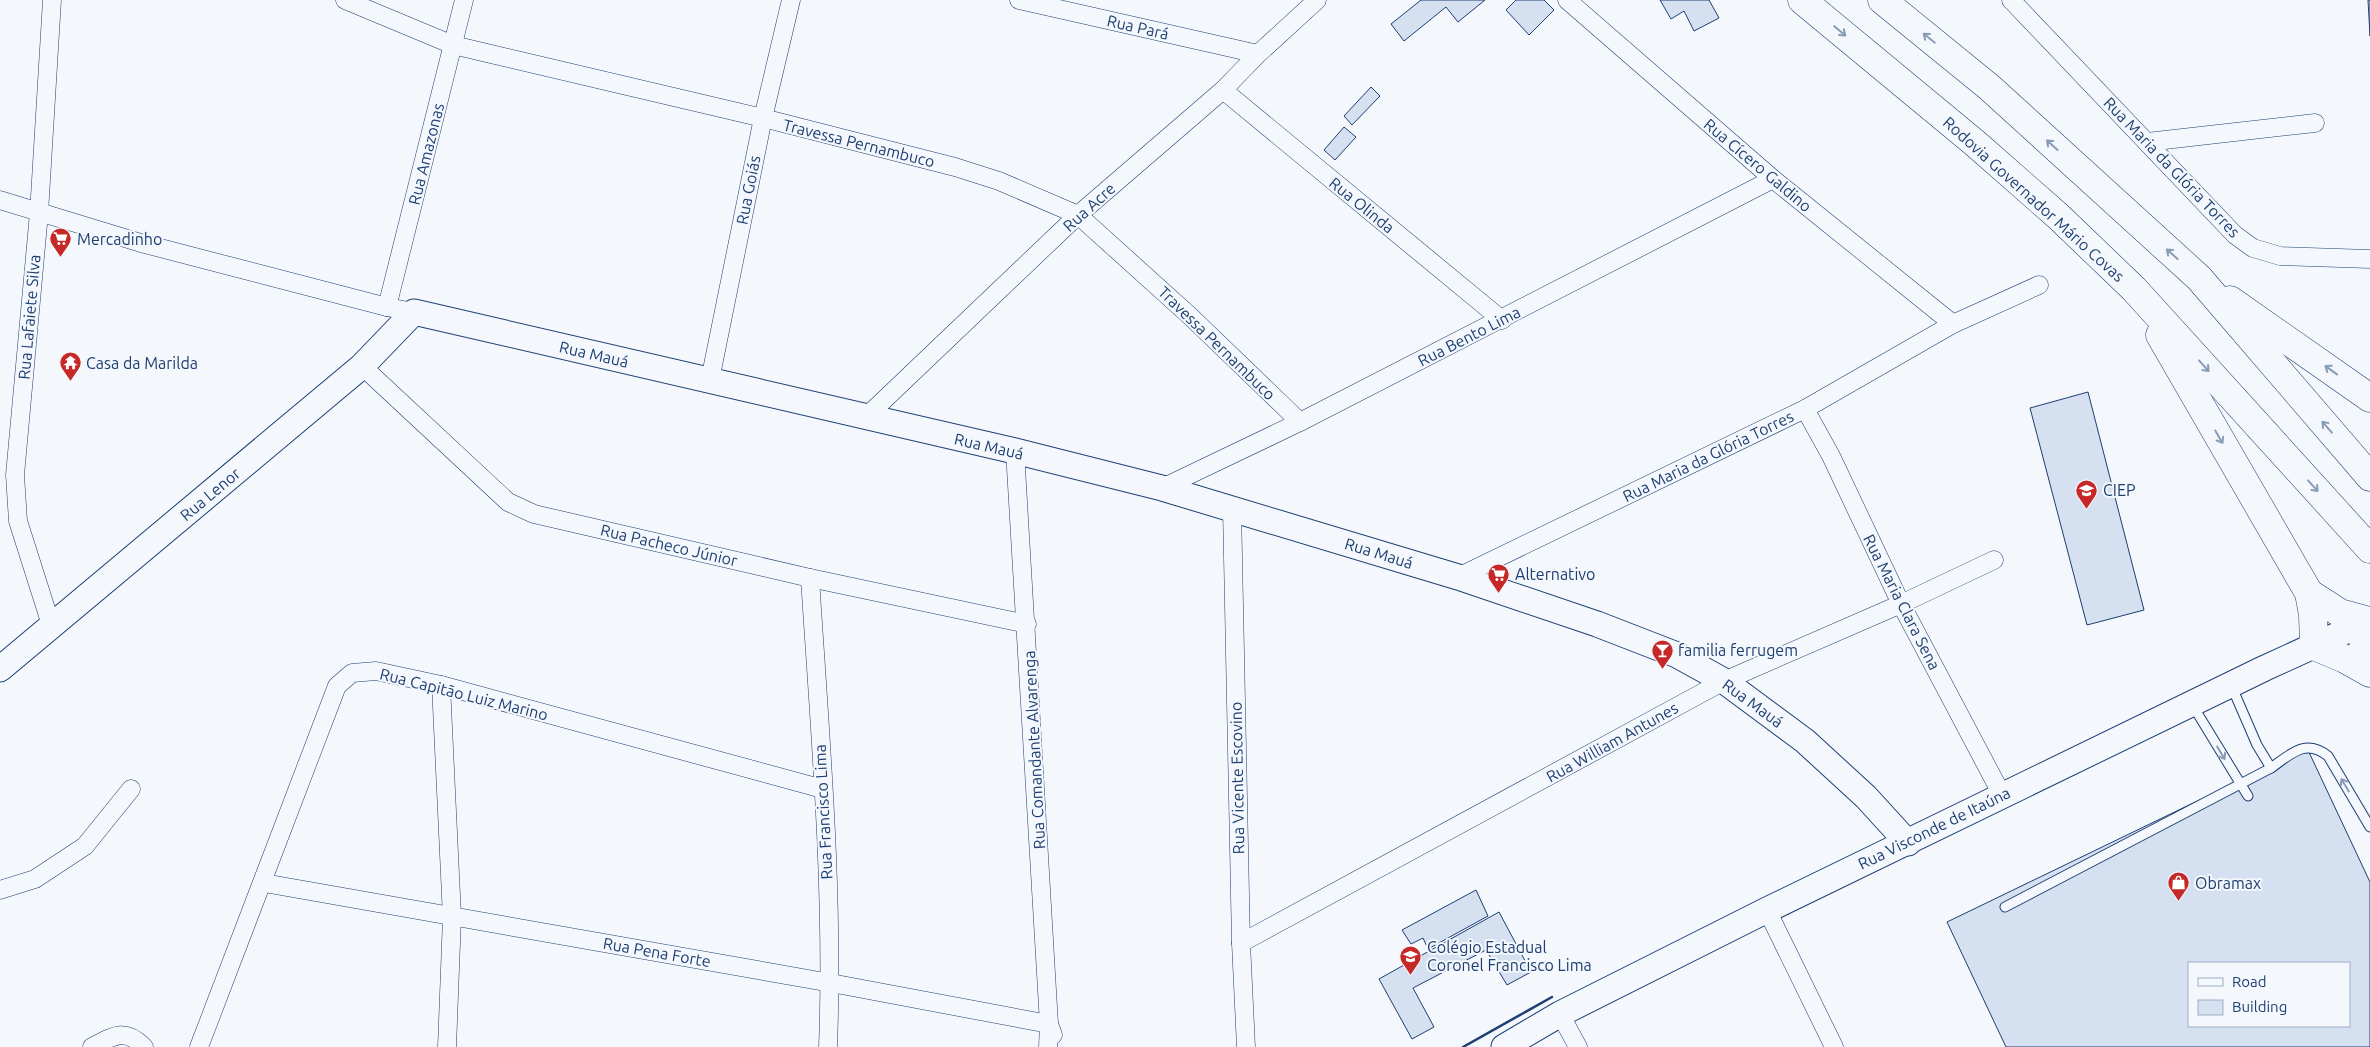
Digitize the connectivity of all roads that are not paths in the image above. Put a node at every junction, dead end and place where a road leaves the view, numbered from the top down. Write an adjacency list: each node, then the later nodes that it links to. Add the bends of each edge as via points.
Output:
1 (52, 0): 19 (street, Rua Lafaiete Silva)
2 (345, 0): 11 (street, Travessa Pernambuco)
3 (464, 0): 11 (street, Rua Amazonas)
4 (792, 0): 14 (street, Rua Goiás)
5 (1019, 0): 12 (street, Rua Pará)
6 (1316, 0): 12 (street, Rua Acre)
7 (1567, 0): 17 (street, Rua Cícero Galdino)
8 (1802, 0): 24 (highway, Rodovia Governador Mário Covas, one-way to 24, via 1976,144)
9 (1882, 0): 22 (highway, one-way to 9, via 1989,87)
10 (2011, 0): 16 (street, Rua Maria da Glória Torres)
11 (453, 45): 14 (street, Travessa Pernambuco); 25 (street, Rua Amazonas)
12 (1258, 54): 13 (street, Rua Acre)
13 (1223, 90): 20 (street, Rua Acre); 27 (street, Rua Olinda)
14 (763, 118): 20 (street, Travessa Pernambuco, via 990,178); 30 (street, Rua Goiás)
15 (2315, 123): 16 (street)
16 (2147, 142): 21 (street, Rua Maria da Glória Torres, via 2235,235 2253,248 2280,256)
17 (1773, 179): 27 (street, Rua Bento Lima); 28 (street, Rua Cícero Galdino)
18 (0, 200): 19 (street, Rua Mauá)
19 (39, 213): 25 (street, Rua Mauá); 47 (street, Rua Lafaiete Silva, via 15,475 18,521)
20 (1078, 215): 33 (street, Rua Acre); 34 (street, Travessa Pernambuco, via 1190,316)
21 (2370, 259)
22 (2199, 278): 31 (highway, one-way to 22); 36 (highway, one-way to 22)
23 (2039, 285): 28 (street, Rua Maria da Glória Torres)
24 (2134, 288): 39 (highway, Rodovia Governador Mário Covas, one-way to 39); 43 (highway, one-way to 43)
25 (387, 307): 26 (street, Rua Mauá)
26 (414, 312): 29 (street, Rua Lenor); 30 (street, Rua Mauá)
27 (1502, 320): 34 (street, Rua Bento Lima)
28 (1954, 324): 32 (street, Rua Maria da Glória Torres)
29 (362, 366): 42 (street, Rua Pacheco Júnior, via 508,502 534,514); 47 (street, Rua Lenor)
30 (710, 380): 33 (street, Rua Mauá)
31 (2370, 398)
32 (1805, 409): 41 (street, Rua Maria da Glória Torres); 44 (street, Rua Maria Clara Sena, via 1831,456)
33 (865, 418): 35 (street, Rua Mauá)
34 (1300, 422): 37 (street, Rua Bento Lima)
35 (1015, 451): 37 (street, Rua Mauá); 46 (street, Rua Comandante Alvarenga)
36 (2370, 478)
37 (1162, 488): 38 (street, Rua Mauá)
38 (1232, 508): 41 (street, Rua Mauá); 68 (street, Rua Vicente Escovino)
39 (2367, 546)
40 (1994, 560): 44 (street, Rua William Antunes)
41 (1458, 577): 51 (street, Rua Mauá, via 1677,655)
42 (810, 578): 46 (street, Rua Pacheco Júnior); 58 (street, Rua Francisco Lima)
43 (2309, 593): 45 (highway, via 2340,613); 48 (highway)
44 (1901, 604): 51 (street, Rua William Antunes); 59 (street, Rua Maria Clara Sena)
45 (2369, 620): 48 (street, Rua Visconde de Itaúna); 50 (highway, via 2363,648)
46 (1027, 624): 71 (street, Rua Comandante Alvarenga)
47 (52, 628): 49 (street, Rua Lenor)
48 (2314, 646): 50 (highway); 53 (street, Rua Visconde de Itaúna)
49 (0, 670)
50 (2370, 672)
51 (1724, 681): 62 (street, Rua Mauá, via 1805,741 1866,797); 68 (street, Rua William Antunes)
52 (442, 685): 58 (street, Rua Capitão Luiz Marino); 63 (street, Rua Capitão Luiz Marino, via 376,671 352,673 338,686); 67 (street)
53 (2231, 685): 54 (street, Rua Visconde de Itaúna); 55 (lane, via 2257,745)
54 (2192, 704): 56 (lane, one-way to 56); 59 (street, Rua Visconde de Itaúna)
55 (2271, 768): 56 (lane); 61 (lane, one-way to 55, via 2328,756 2318,748 2295,752)
56 (2239, 784): 60 (lane); 65 (lane)
57 (131, 789): 64 (street, via 85,846 35,879)
58 (823, 789): 69 (street, Rua Francisco Lima)
59 (2002, 795): 62 (street, Rua Visconde de Itaúna)
60 (2248, 796)
61 (2370, 827)
62 (1908, 843): 66 (street, Rua Visconde de Itaúna)
63 (264, 883): 67 (street, Rua Pena Forte); 74 (street, Rua Capitão Luiz Marino)
64 (0, 890)
65 (2005, 907)
66 (1767, 910): 70 (street, Rua Visconde de Itaúna); 82 (street)
67 (452, 917): 69 (street, Rua Pena Forte); 75 (street)
68 (1241, 944): 79 (street, Rua Vicente Escovino)
69 (831, 983): 71 (street, Rua Pena Forte); 76 (street, Rua Francisco Lima)
70 (1560, 1014): 80 (street, Rua Visconde de Itaúna); 81 (street)
71 (1049, 1024): 77 (street); 78 (street, Rua Comandante Alvarenga)
72 (92, 1047): 73 (street, via 115,1036 128,1035)
73 (144, 1047)
74 (199, 1047)
75 (447, 1047)
76 (828, 1047)
77 (1048, 1047)
78 (1058, 1047)
79 (1246, 1047)
80 (1504, 1047)
81 (1578, 1047)
82 (1834, 1047)

